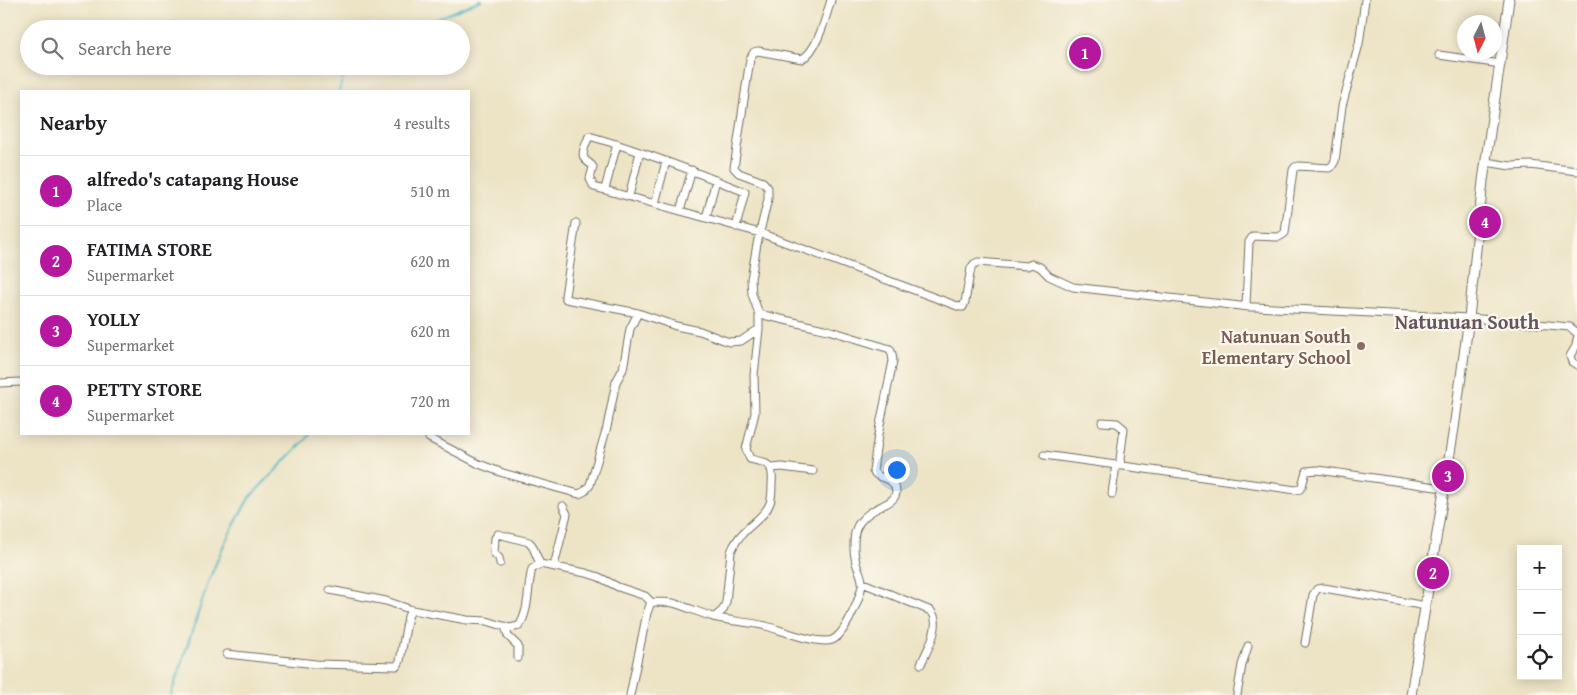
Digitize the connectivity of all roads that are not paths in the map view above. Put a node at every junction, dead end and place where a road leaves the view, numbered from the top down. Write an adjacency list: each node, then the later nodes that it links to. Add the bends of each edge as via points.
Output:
1 (831, 0): 20 (street, via 817,39 806,57 758,51 750,59 734,168 763,182 768,188)
2 (1365, 0): 21 (street, via 1359,44 1342,106 1335,161 1329,168 1295,167 1284,233 1279,237 1253,236 1249,242 1245,300)
3 (1509, 0): 5 (street)
4 (1439, 55): 5 (street)
5 (1501, 64): 9 (street)
6 (617, 144): 7 (street); 13 (street); 13 (street, via 589,136 583,152 593,167 590,179 594,186)
7 (640, 152): 8 (street); 14 (street)
8 (666, 161): 10 (street); 15 (street)
9 (1486, 162): 11 (street); 24 (street)
10 (692, 170): 12 (street); 16 (street)
11 (1577, 171)
12 (716, 180): 17 (street); 19 (street, via 745,192)
13 (605, 189): 14 (street)
14 (629, 196): 15 (street)
15 (655, 204): 16 (street)
16 (680, 211): 17 (street)
17 (706, 218): 19 (street)
18 (576, 223): 22 (street, via 566,299)
19 (736, 227): 20 (street)
20 (760, 234): 21 (street, via 960,307 965,302 971,268 978,262 1032,264 1073,287); 23 (street, via 750,287)
21 (1249, 307): 24 (street)
22 (638, 313): 25 (street, via 729,342 741,342); 32 (street, via 630,329 623,369 616,382 590,485 585,491 574,493 488,468)
23 (759, 314): 25 (street); 43 (street, via 885,346 892,354 873,471 875,475 893,482 896,494 893,500 873,510 856,529 854,550)
24 (1469, 318): 26 (street, via 1570,327); 37 (street)
25 (759, 329): 35 (street, via 754,413 746,450 750,459)
26 (1577, 333)
27 (1577, 338): 28 (street, via 1570,356)
28 (1577, 365)
29 (20, 382): 30 (street)
30 (0, 383)
31 (1102, 422): 34 (street, via 1117,423 1124,429)
32 (429, 438)
33 (1044, 455): 34 (street)
34 (1118, 466): 37 (street, via 1296,490 1302,486 1306,471 1318,470); 38 (street)
35 (772, 468): 36 (street, via 782,466); 48 (street, via 770,505 734,545 726,602)
36 (814, 471)
37 (1443, 488): 46 (street)
38 (1112, 494)
39 (563, 506): 42 (street, via 567,514)
40 (500, 563): 41 (street, via 494,553 498,534 529,542)
41 (540, 564): 42 (street); 49 (street, via 532,568 523,622 519,626)
42 (554, 566): 45 (street, via 599,577 618,588 645,596)
43 (863, 583): 48 (street, via 849,622 838,637 830,641); 54 (street, via 931,611 935,616 936,624)
44 (330, 590): 47 (street, via 386,601)
45 (650, 602): 48 (street, via 673,604); 55 (street)
46 (1426, 606): 50 (street, via 1317,589 1313,595); 57 (street)
47 (412, 610): 49 (street); 52 (street, via 408,616 400,661 393,667 316,664)
48 (715, 617)
49 (505, 626): 53 (street, via 508,636 518,646)
50 (1305, 643)
51 (1248, 646): 56 (street)
52 (227, 654)
53 (518, 658)
54 (921, 664)
55 (630, 695)
56 (1237, 695)
57 (1411, 695)

